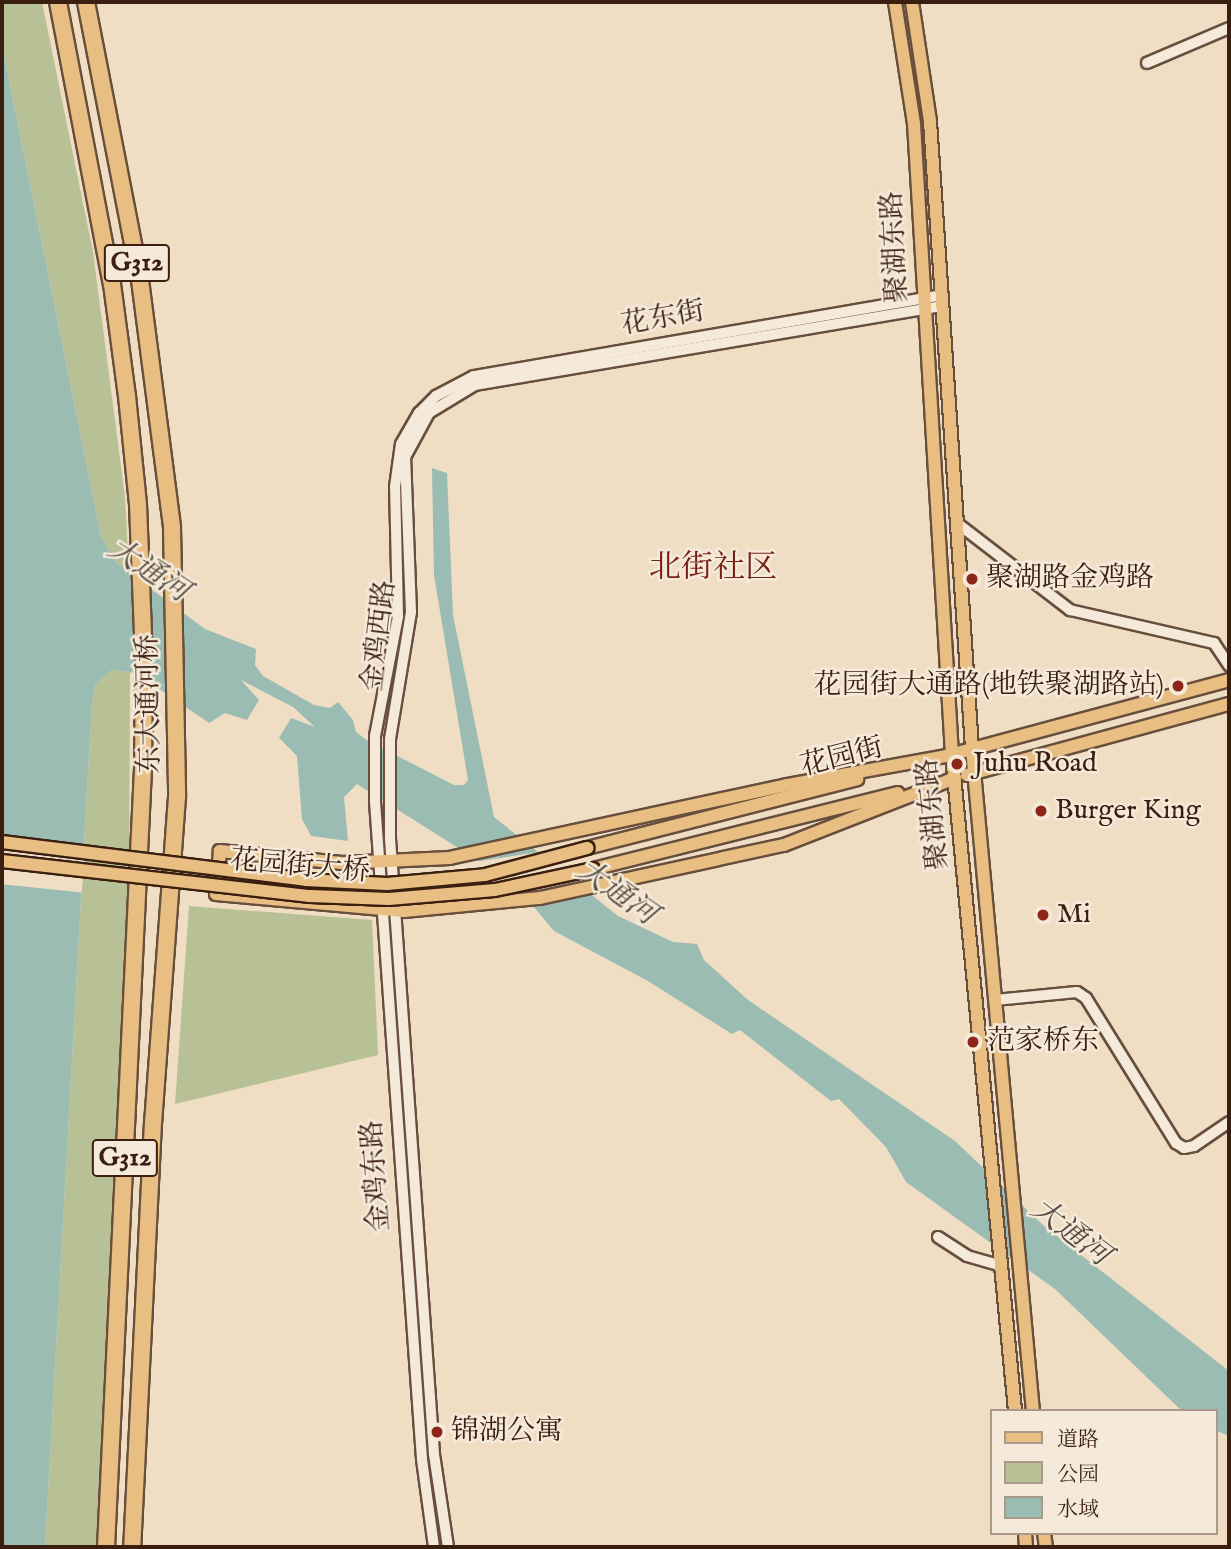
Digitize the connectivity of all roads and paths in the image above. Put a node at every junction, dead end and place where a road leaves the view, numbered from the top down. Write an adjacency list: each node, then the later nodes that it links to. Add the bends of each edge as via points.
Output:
1 (58, 2): 32 (highway, 东大通河桥 / G312, via 112,284 138,504 143,769)
2 (86, 2): 33 (highway, 东大通河桥 / G312, via 140,279 172,528 177,796 153,1122)
3 (895, 2): 8 (main road, 聚湖东路, via 914,124)
4 (912, 2): 7 (main road, 聚湖东路, via 930,121)
5 (1229, 28): 6 (street)
6 (1147, 64)
7 (942, 300): 8 (street, 花东街); 10 (main road, 聚湖东路)
8 (924, 303): 9 (street, 花东街, via 495,370 454,384 436,396); 15 (main road, 聚湖东路)
9 (414, 429): 18 (street, 金鸡西路, via 396,464 398,616 375,736); 19 (street, 金鸡西路, via 405,457 411,612 390,740)
10 (957, 523): 11 (street, via 1070,610 1214,643 1225,652); 14 (main road, 聚湖东路)
11 (1229, 665)
12 (1229, 680): 14 (main road, 花园街)
13 (1229, 704): 16 (main road, 花园街)
14 (972, 749): 15 (main road, 花园街); 16 (main road, 聚湖东路)
15 (952, 755): 17 (main road, 聚湖东路); 21 (main road, 花园街); 23 (main road, via 807,780 535,842 450,858)
16 (974, 773): 17 (main road, 花园街); 26 (main road, 聚湖东路)
17 (955, 778): 24 (main road, 花园街); 25 (main road, via 784,845 523,900); 29 (main road, 聚湖东路)
18 (375, 802): 23 (street, 金鸡东路)
19 (389, 808): 23 (street, 金鸡东路)
20 (2, 842): 21 (main road, 花园街大桥, bridge, via 306,880 387,884 485,875)
21 (587, 848)
22 (2, 861): 24 (main road, 花园街大桥, bridge, via 310,896 389,899 495,890)
23 (385, 863): 25 (street, 金鸡东路); 25 (main road, via 220,851 216,894)
24 (593, 869)
25 (388, 910): 34 (street, 金鸡东路, via 421,1445); 35 (street, 金鸡东路, via 434,1454)
26 (995, 1000): 27 (street, via 1077,992 1086,998 1176,1143 1194,1146); 31 (main road, 聚湖东路)
27 (1229, 1122)
28 (938, 1237): 29 (street, via 968,1256)
29 (1000, 1260): 30 (main road, 聚湖东路)
30 (1015, 1409)
31 (1033, 1409)
32 (106, 1547)
33 (132, 1547)
34 (434, 1547)
35 (448, 1547)

